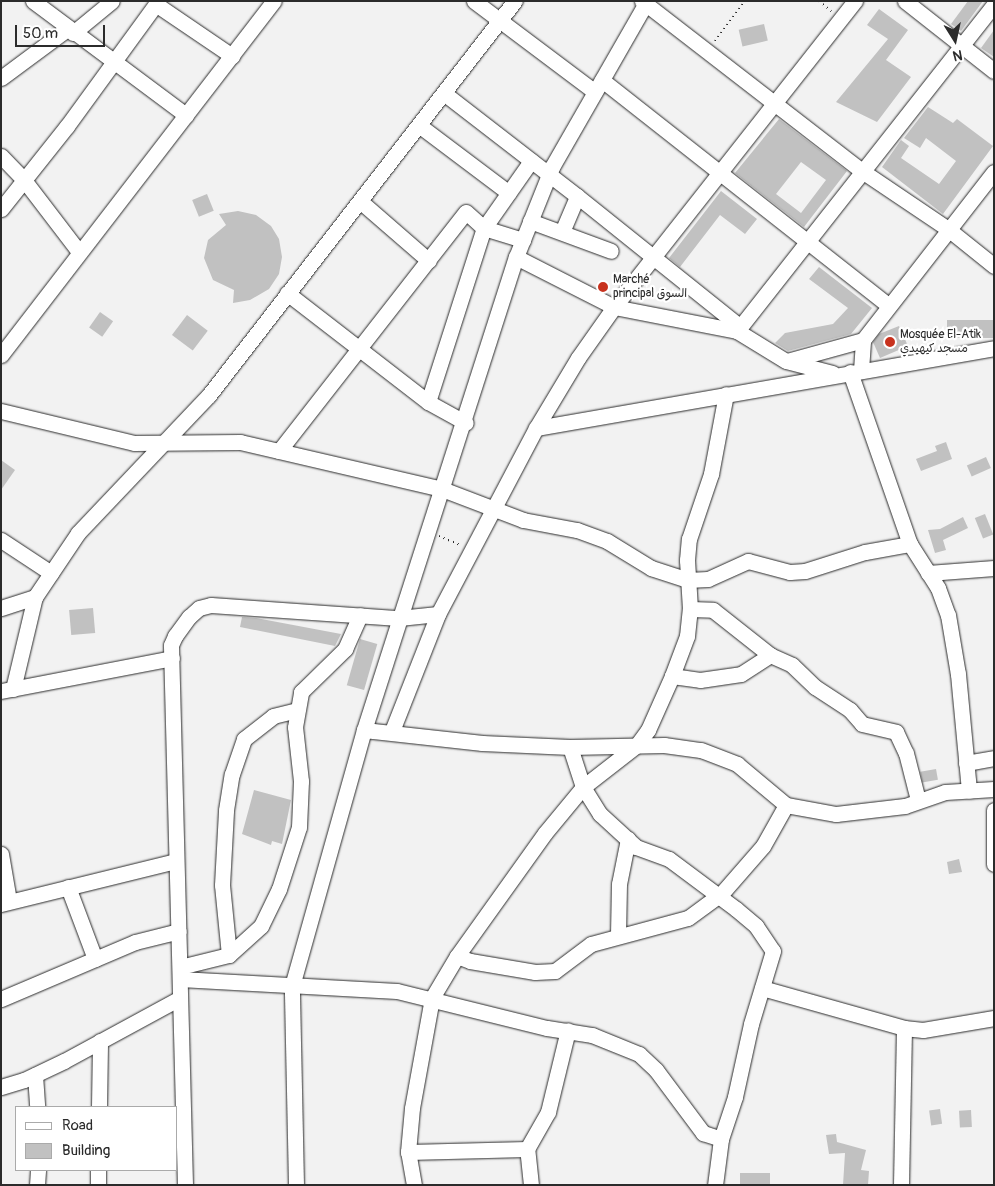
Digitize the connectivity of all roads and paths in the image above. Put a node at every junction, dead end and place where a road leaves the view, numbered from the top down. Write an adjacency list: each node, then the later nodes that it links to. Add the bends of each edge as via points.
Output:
1 (33, 1): 13 (street)
2 (112, 1): 13 (street)
3 (274, 1): 16 (street)
4 (474, 1): 12 (street)
5 (515, 1): 12 (street)
6 (745, 1): 15 (path)
7 (855, 1): 22 (street)
8 (905, 1): 14 (street)
9 (645, 2): 15 (street); 20 (street)
10 (157, 3): 16 (street); 17 (street)
11 (994, 4): 14 (street)
12 (501, 20): 20 (street); 21 (street)
13 (70, 31): 17 (street); 19 (street)
14 (961, 45): 18 (street); 27 (street)
15 (708, 51): 22 (street)
16 (232, 56): 23 (street)
17 (113, 61): 23 (street); 31 (street)
18 (994, 70)
19 (1, 78)
20 (599, 86): 29 (street); 30 (street)
21 (445, 94): 24 (street); 26 (street)
22 (774, 102): 27 (street); 30 (street)
23 (186, 116): 43 (street)
24 (420, 126): 32 (street); 34 (street)
25 (1, 156): 31 (street)
26 (531, 161): 29 (street); 32 (street)
27 (862, 171): 38 (street); 41 (street)
28 (994, 172): 38 (street)
29 (549, 174): 33 (street); 36 (street)
30 (719, 175): 41 (street); 44 (street)
31 (24, 180): 35 (street); 43 (street)
32 (509, 193): 37 (street)
33 (577, 196): 39 (street); 44 (street)
34 (360, 201): 46 (street); 48 (street)
35 (1, 209)
36 (530, 221): 39 (street); 40 (street)
37 (484, 228): 40 (street); 46 (street, via 466,212); 59 (street)
38 (948, 229): 47 (street); 49 (street)
39 (562, 232): 42 (street)
40 (523, 240): 45 (street)
41 (806, 242): 49 (street); 51 (street)
42 (611, 251)
43 (79, 252): 55 (street)
44 (654, 256): 50 (street); 51 (street)
45 (516, 257): 50 (street); 61 (street)
46 (429, 261): 54 (street)
47 (994, 266)
48 (287, 293): 54 (street); 63 (street, via 209,395)
49 (890, 306): 52 (street)
50 (614, 307): 51 (street); 62 (street, via 578,358)
51 (738, 329): 56 (street)
52 (863, 340): 56 (street); 57 (street)
53 (994, 348): 57 (street)
54 (359, 352): 59 (street); 64 (street)
55 (1, 354)
56 (786, 361): 57 (street)
57 (849, 372): 58 (street); 69 (street)
58 (726, 394): 62 (street); 74 (street, via 710,474 689,539)
59 (428, 402): 61 (street)
60 (1, 411): 63 (street, via 110,440)
61 (466, 423): 65 (street)
62 (536, 428): 66 (street)
63 (162, 445): 64 (street, via 240,442); 73 (street, via 78,533)
64 (279, 451): 65 (street)
65 (442, 489): 66 (street); 67 (street)
66 (493, 509): 70 (street); 74 (street, via 523,520 577,530 607,541 651,568)
67 (430, 532): 70 (path); 80 (street)
68 (1, 540): 73 (street)
69 (910, 544): 72 (street); 74 (street, via 865,552 805,571 784,571 748,561 708,579)
70 (471, 550): 78 (street)
71 (994, 568): 72 (street)
72 (928, 572): 91 (street, via 948,615 958,674)
73 (51, 574): 75 (street)
74 (687, 580): 77 (street)
75 (35, 597): 76 (street); 84 (street)
76 (1, 608)
77 (690, 609): 81 (street, via 713,610); 83 (street, via 687,636)
78 (438, 614): 80 (street); 87 (street)
79 (360, 615): 80 (street); 82 (street, via 211,605 199,608 181,627 172,645); 85 (street, via 345,649 301,692)
80 (399, 618): 86 (street)
81 (770, 655): 83 (street, via 741,674 700,680); 95 (street, via 792,665 815,687 850,710 862,724 896,732 906,753)
82 (172, 658): 84 (street); 100 (street)
83 (672, 676): 88 (street, via 648,730)
84 (7, 690)
85 (297, 710): 107 (street, via 295,728 301,781 299,827 278,889 261,926); 107 (street, via 274,716 244,739 232,774 226,810 222,885)
86 (364, 730): 87 (street); 111 (street)
87 (392, 731): 89 (street, via 482,743)
88 (637, 745): 89 (street); 92 (street); 96 (street, via 701,750 737,764)
89 (570, 747): 92 (street)
90 (994, 758): 91 (street)
91 (966, 763): 94 (street)
92 (583, 786): 98 (street, via 600,814); 108 (street, via 545,833)
93 (994, 789): 94 (street)
94 (969, 790): 95 (street)
95 (918, 800): 96 (street, via 905,806 836,814)
96 (786, 805): 103 (street, via 763,846)
97 (994, 810): 101 (street)
98 (628, 839): 103 (street, via 636,847 669,859); 106 (street, via 618,884)
99 (1, 854): 104 (street)
100 (176, 861): 102 (street); 105 (street)
101 (994, 864)
102 (68, 887): 104 (street); 109 (street)
103 (718, 896): 106 (street, via 688,918); 112 (street, via 756,926 770,942 773,951)
104 (5, 903)
105 (179, 931): 109 (street, via 135,942); 110 (street)
106 (618, 935): 108 (street, via 591,944 555,971 535,972)
107 (229, 956): 110 (street)
108 (457, 956): 114 (street)
109 (94, 959): 115 (street)
110 (180, 973): 111 (street); 113 (street)
111 (292, 986): 114 (street, via 397,991); 132 (street)
112 (762, 988): 117 (street); 124 (street, via 735,1097)
113 (180, 998): 119 (street); 131 (street)
114 (432, 998): 118 (street, via 547,1028); 126 (street, via 412,1108)
115 (1, 999)
116 (994, 1018): 117 (street, via 923,1030)
117 (904, 1028): 136 (street)
118 (568, 1030): 124 (street, via 592,1034 639,1054 656,1070 702,1133); 125 (street, via 548,1112)
119 (100, 1041): 120 (street); 123 (street)
120 (35, 1076): 121 (street); 122 (street)
121 (1, 1087)
122 (37, 1106)
123 (99, 1106)
124 (721, 1139): 135 (street)
125 (527, 1149): 126 (street); 134 (street)
126 (408, 1152): 133 (street)
127 (38, 1171): 129 (street)
128 (98, 1171): 130 (street)
129 (37, 1185)
130 (98, 1185)
131 (185, 1185)
132 (296, 1185)
133 (414, 1185)
134 (531, 1185)
135 (715, 1185)
136 (901, 1185)

